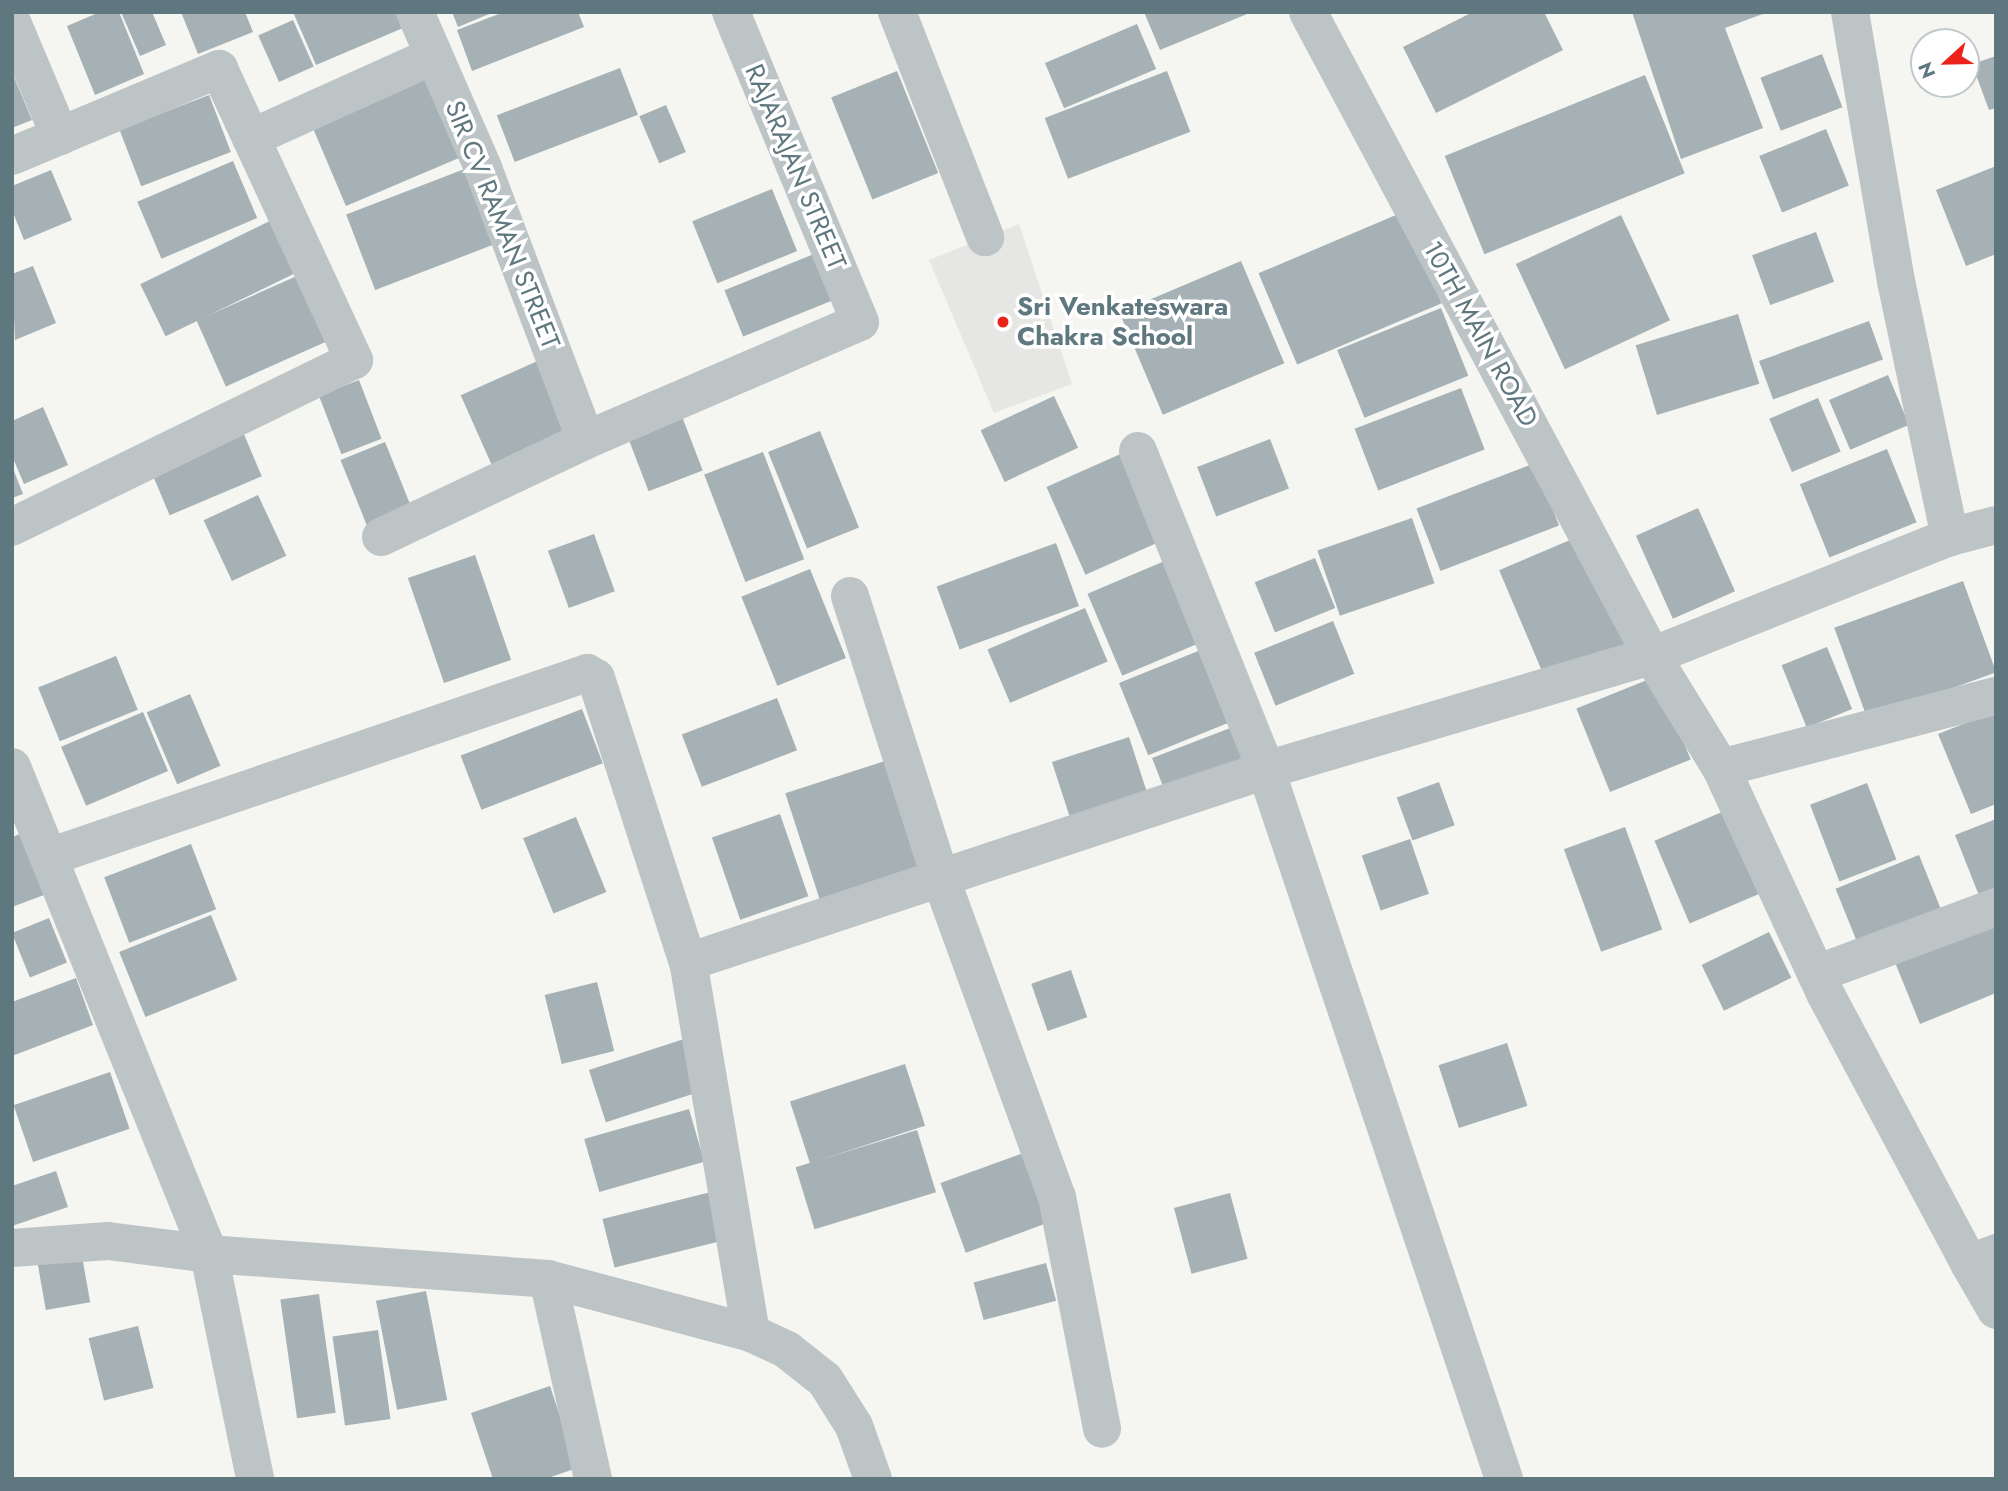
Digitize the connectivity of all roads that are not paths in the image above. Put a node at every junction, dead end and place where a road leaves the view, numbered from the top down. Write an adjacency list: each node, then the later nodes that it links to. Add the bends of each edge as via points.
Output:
1 (415, 12): 7 (street, SIR CV RAMAN STREET)
2 (731, 12): 12 (street, RAJARAJAN STREET, via 860,322)
3 (897, 12): 11 (street)
4 (1308, 12): 19 (street, 10TH MAIN ROAD)
5 (1850, 12): 17 (street, via 1893,267)
6 (12, 22): 8 (street)
7 (433, 56): 9 (street); 12 (street, SIR CV RAMAN STREET, via 483,168)
8 (60, 136): 9 (street, via 219,69); 10 (street)
9 (251, 138): 15 (street, via 354,360)
10 (12, 156)
11 (985, 237)
12 (586, 440): 16 (street)
13 (1138, 451): 23 (street)
14 (1996, 525): 17 (street)
15 (12, 527)
16 (381, 537)
17 (1950, 537): 19 (street)
18 (850, 596): 25 (street)
19 (1653, 656): 22 (street, 10TH MAIN ROAD); 23 (street)
20 (1996, 696): 22 (street)
21 (12, 767): 24 (street)
22 (1721, 768): 28 (street, 10TH MAIN ROAD)
23 (1266, 770): 25 (street); 39 (street)
24 (49, 857): 27 (street, via 587,673 596,678); 30 (street)
25 (941, 879): 27 (street); 35 (street, via 1057,1197)
26 (1996, 907): 28 (street)
27 (688, 962): 34 (street)
28 (1816, 974): 31 (street, 10TH MAIN ROAD)
29 (12, 1248): 30 (street, via 108,1241)
30 (209, 1254): 32 (street); 36 (street)
31 (1982, 1258): 33 (street, 10TH MAIN ROAD)
32 (548, 1279): 34 (street); 37 (street)
33 (1996, 1310)
34 (751, 1333): 38 (street, via 787,1350 825,1380 854,1426)
35 (1101, 1429)
36 (255, 1479)
37 (593, 1479)
38 (873, 1479)
39 (1504, 1479)

